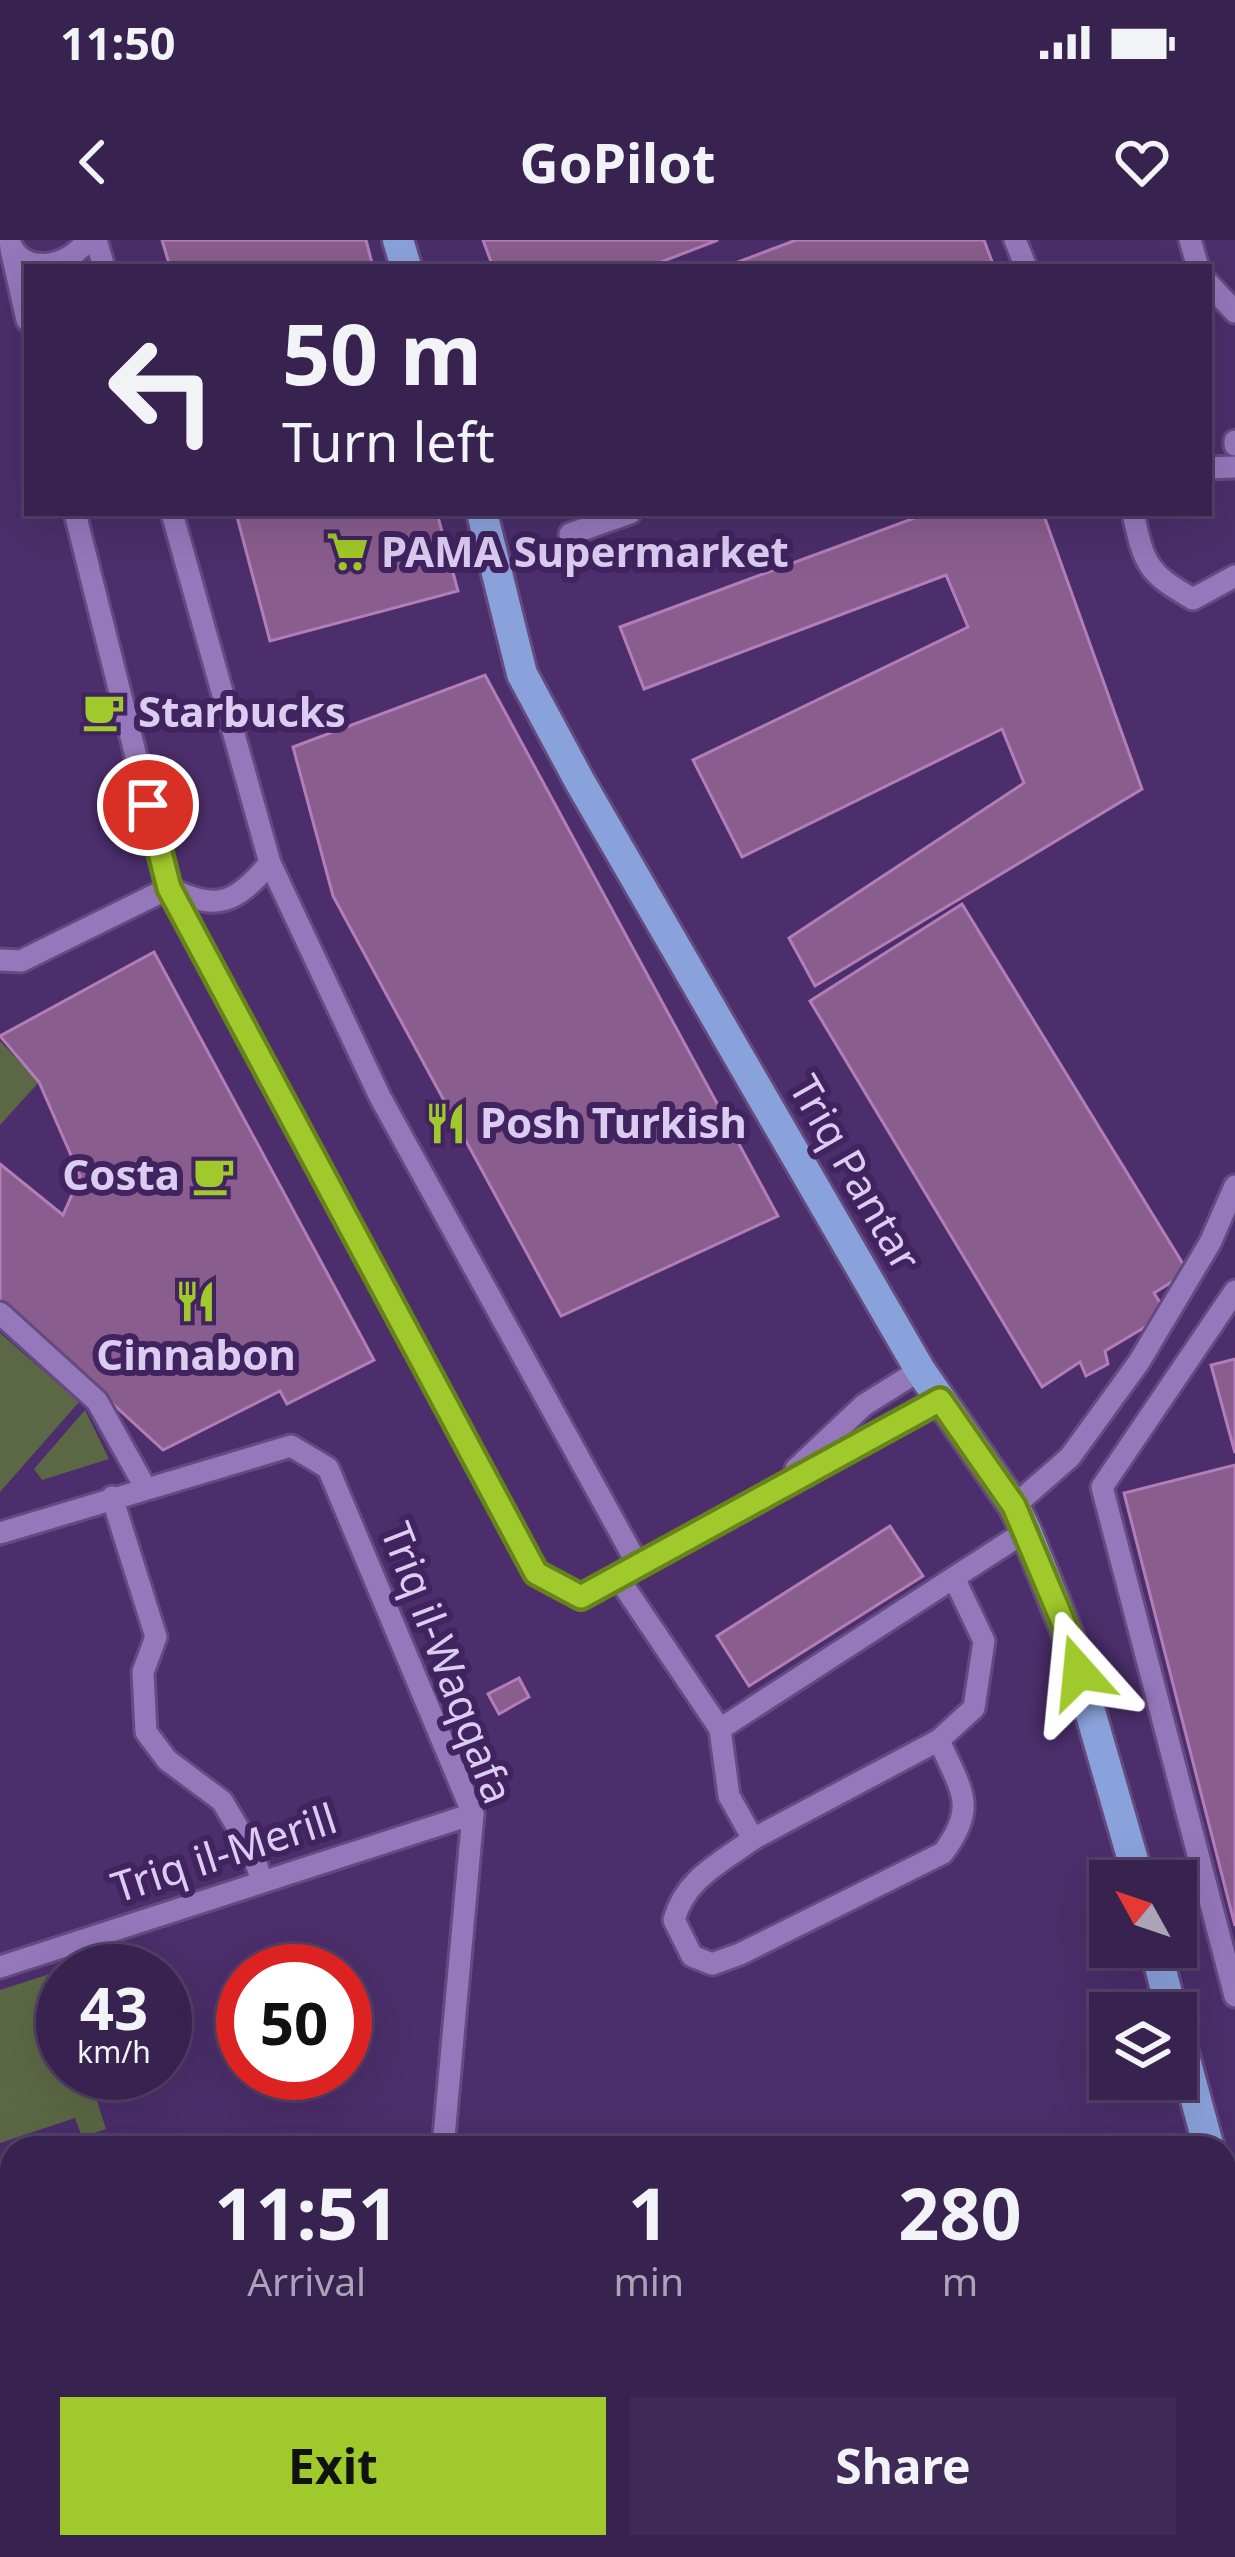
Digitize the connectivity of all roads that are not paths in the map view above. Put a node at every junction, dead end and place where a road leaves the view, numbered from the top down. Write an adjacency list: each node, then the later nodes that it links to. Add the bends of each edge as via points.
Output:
1 (92, 240): 4 (street)
2 (10, 244): 3 (street); 6 (street)
3 (39, 264)
4 (58, 264)
5 (1212, 287): 7 (street)
6 (24, 307)
7 (1235, 312)
8 (76, 516): 16 (street)
9 (173, 516): 15 (street)
10 (483, 516): 21 (main road, Triq Pantar, via 522,674)
11 (621, 516): 13 (street)
12 (1134, 516): 14 (street, via 1143,560 1160,580 1193,599)
13 (570, 534)
14 (1235, 576)
15 (270, 863): 16 (street, via 221,904); 30 (street, via 380,1097)
16 (169, 888): 17 (street, via 21,961); 31 (street, via 536,1573 581,1597)
17 (0, 960)
18 (1235, 1186): 23 (street, via 1169,1315)
19 (1235, 1292): 24 (street)
20 (0, 1313): 25 (street, via 97,1401)
21 (920, 1370): 22 (main road, Triq Pantar); 26 (street, via 864,1405)
22 (940, 1400): 26 (street); 28 (main road, Triq Pantar)
23 (1070, 1457): 24 (street); 28 (street)
24 (1102, 1486): 40 (street)
25 (145, 1487): 27 (street); 35 (street, Triq il-Waqqafa, via 291,1446 328,1468)
26 (773, 1490): 30 (street)
27 (112, 1497): 29 (street); 38 (street, via 156,1637 142,1672 146,1732 166,1760 222,1801)
28 (1020, 1519): 32 (street); 37 (main road, Triq Pantar, via 1068,1634)
29 (0, 1533)
30 (638, 1564): 31 (street)
31 (617, 1576): 33 (street)
32 (955, 1580): 33 (street); 34 (street, via 984,1641 982,1675 974,1708)
33 (720, 1730): 36 (street, via 729,1796)
34 (939, 1740): 36 (street); 36 (street, via 966,1805 943,1852 740,1954 712,1964 692,1956 674,1920 681,1897)
35 (473, 1814): 38 (street, Triq il-Merill); 42 (street, Triq il-Waqqafa)
36 (753, 1839)
37 (1132, 1860)
38 (262, 1882): 39 (street, Triq il-Merill)
39 (0, 1967)
40 (1235, 1996)
41 (1196, 2100): 43 (main road)
42 (443, 2136)
43 (1206, 2136)

